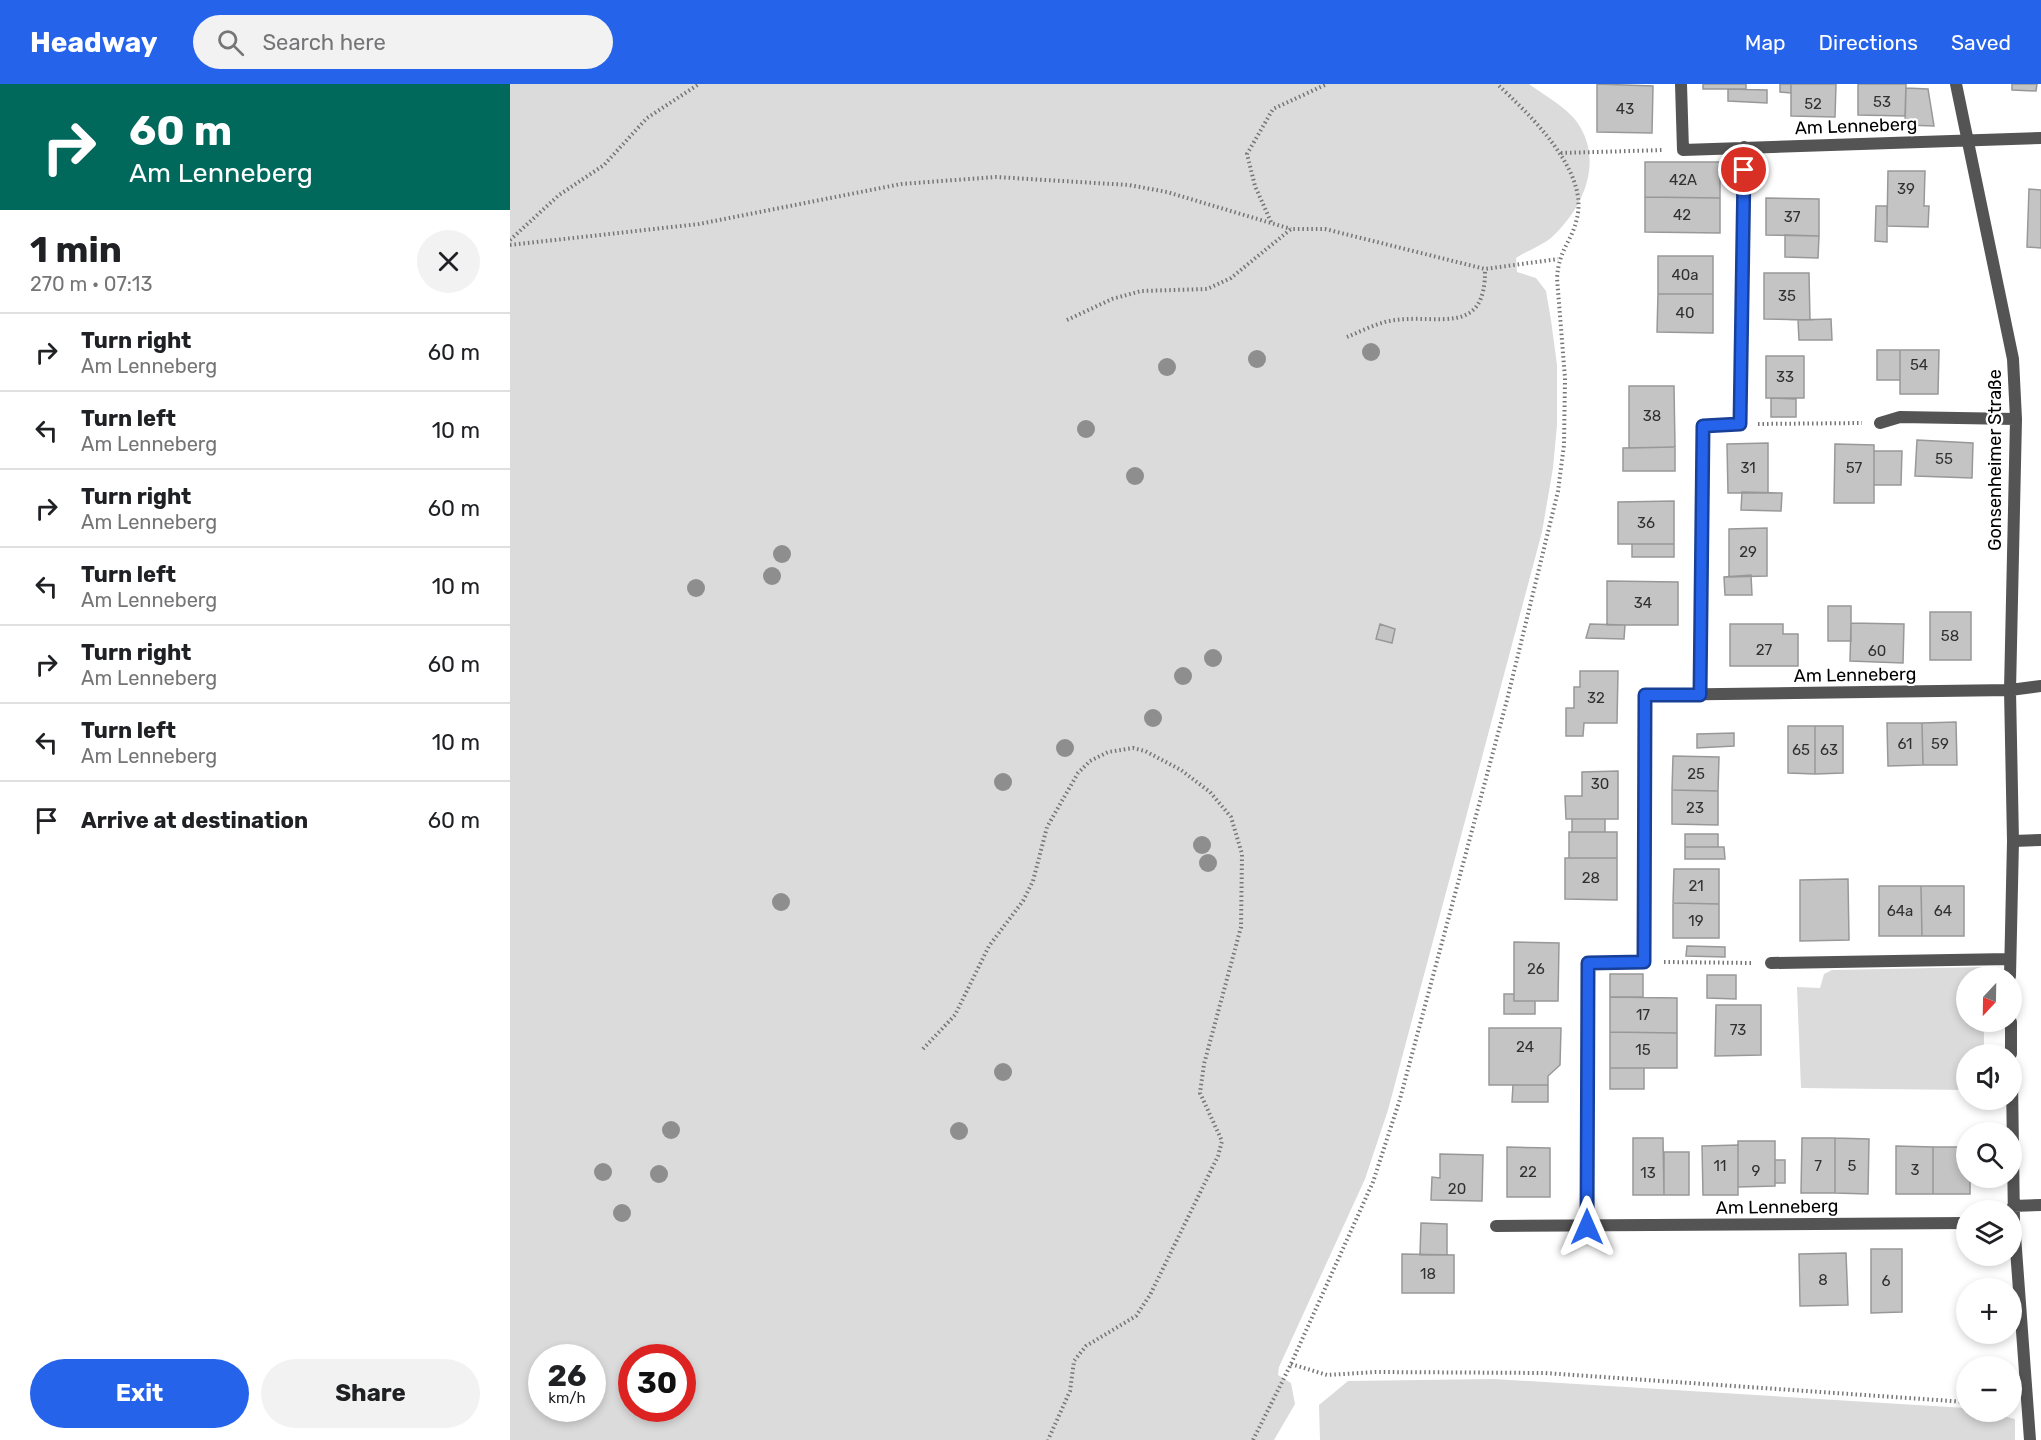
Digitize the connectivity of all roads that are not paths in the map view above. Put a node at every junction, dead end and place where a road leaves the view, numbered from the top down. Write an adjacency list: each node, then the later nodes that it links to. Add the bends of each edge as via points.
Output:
1 (1681, 84): 5 (street, Am Lenneberg, via 1683,150)
2 (1956, 84): 4 (street, Gonsenheimer Straße)
3 (2041, 138): 4 (street, Am Lenneberg)
4 (1969, 141): 5 (street, Am Lenneberg); 6 (street, Gonsenheimer Straße, via 2013,359)
5 (1744, 147): 10 (street, via 1740,424 1703,426)
6 (2016, 419): 7 (street, via 1900,417); 9 (street, Gonsenheimer Straße)
7 (1880, 423)
8 (2041, 686): 9 (street, Am Lenneberg)
9 (2010, 690): 10 (street, Am Lenneberg); 12 (street, Gonsenheimer Straße)
10 (1700, 695): 22 (street, Am Lenneberg, via 1645,695 1644,962 1588,963)
11 (2041, 840): 12 (street)
12 (2013, 841): 13 (street, Gonsenheimer Straße)
13 (2009, 959): 14 (street); 15 (street, Gonsenheimer Straße)
14 (1771, 963)
15 (2009, 966)
16 (2012, 1110): 17 (street)
17 (2013, 1200)
18 (2041, 1205): 19 (street)
19 (2022, 1206)
20 (1956, 1223): 22 (street, Am Lenneberg)
21 (1496, 1226): 22 (street, Am Lenneberg)
22 (1587, 1227)
23 (2016, 1266): 24 (street)
24 (2030, 1440)

